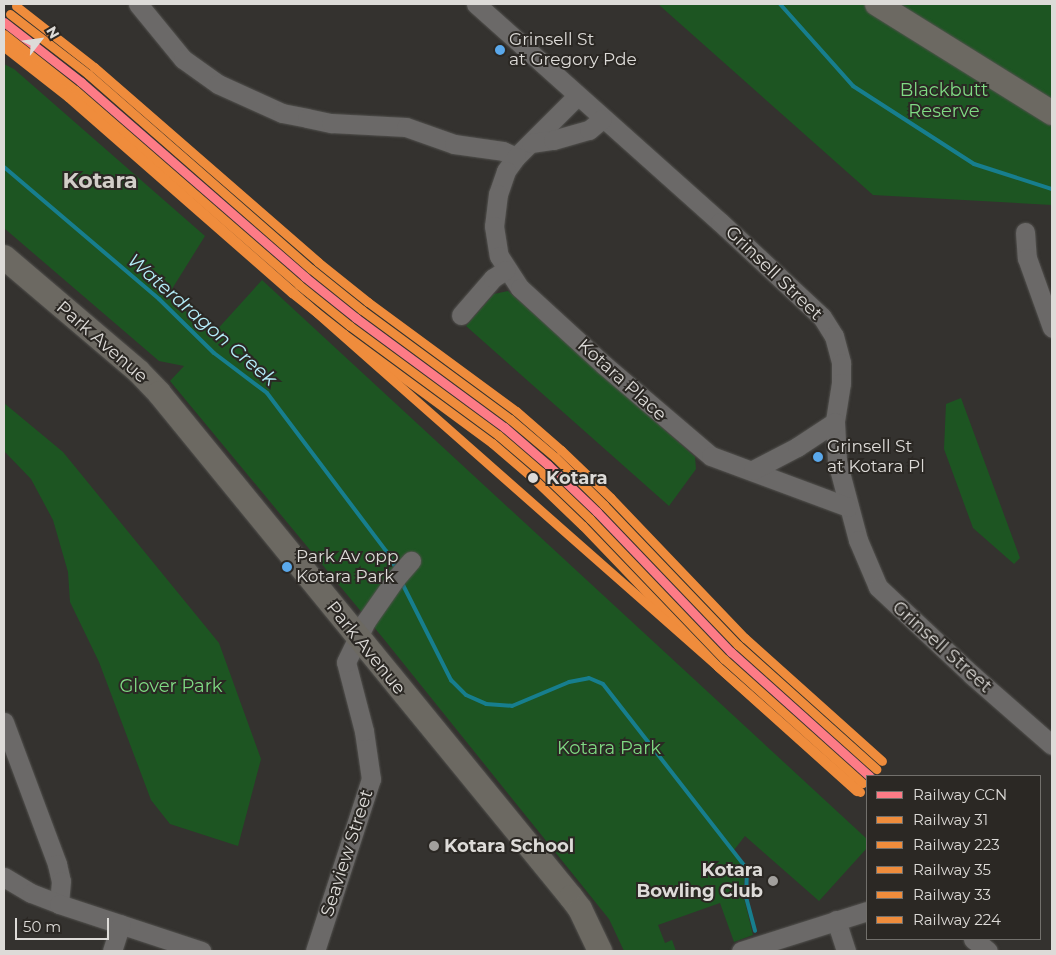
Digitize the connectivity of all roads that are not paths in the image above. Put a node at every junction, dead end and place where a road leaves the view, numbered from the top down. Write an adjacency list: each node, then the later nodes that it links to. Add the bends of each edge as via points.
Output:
1 (138, 4): 8 (street, via 184,59 218,84 282,113 331,123 406,127 454,144 503,151)
2 (476, 4): 4 (street, Grinsell Street)
3 (877, 4): 5 (main road)
4 (577, 96): 6 (street, Grinsell Street); 7 (street, Kotara Place)
5 (1052, 113)
6 (602, 119): 7 (street, via 589,130); 14 (street, Grinsell Street, via 727,228 822,317 834,336 841,363)
7 (531, 142): 8 (street, Kotara Place)
8 (516, 157): 11 (street, Kotara Place, via 504,177 495,208 496,244)
9 (1025, 232): 13 (street, via 1026,258)
10 (4, 258): 18 (main road, Park Avenue, via 139,372 159,393)
11 (506, 270): 12 (street, via 493,278); 15 (street, Kotara Place, via 520,288 695,445 721,461)
12 (461, 315)
13 (1052, 328)
14 (835, 422): 15 (street); 16 (street, Grinsell Street, via 837,461)
15 (753, 470): 16 (street, Kotara Place)
16 (848, 508): 20 (street, Grinsell Street, via 858,540 882,592)
17 (410, 561): 18 (street, Seaview Street)
18 (357, 638): 29 (street, Seaview Street, via 346,662 364,731 371,779); 30 (main road, Park Avenue, via 571,896)
19 (4, 722): 22 (street, via 57,864 61,881)
20 (1052, 745)
21 (4, 877): 22 (street)
22 (59, 904): 25 (street)
23 (866, 911): 24 (street)
24 (836, 920): 31 (street); 32 (street)
25 (122, 924): 27 (street); 28 (street)
26 (974, 940): 33 (street)
27 (112, 951)
28 (201, 951)
29 (315, 951)
30 (600, 951)
31 (741, 951)
32 (846, 951)
33 (988, 951)

